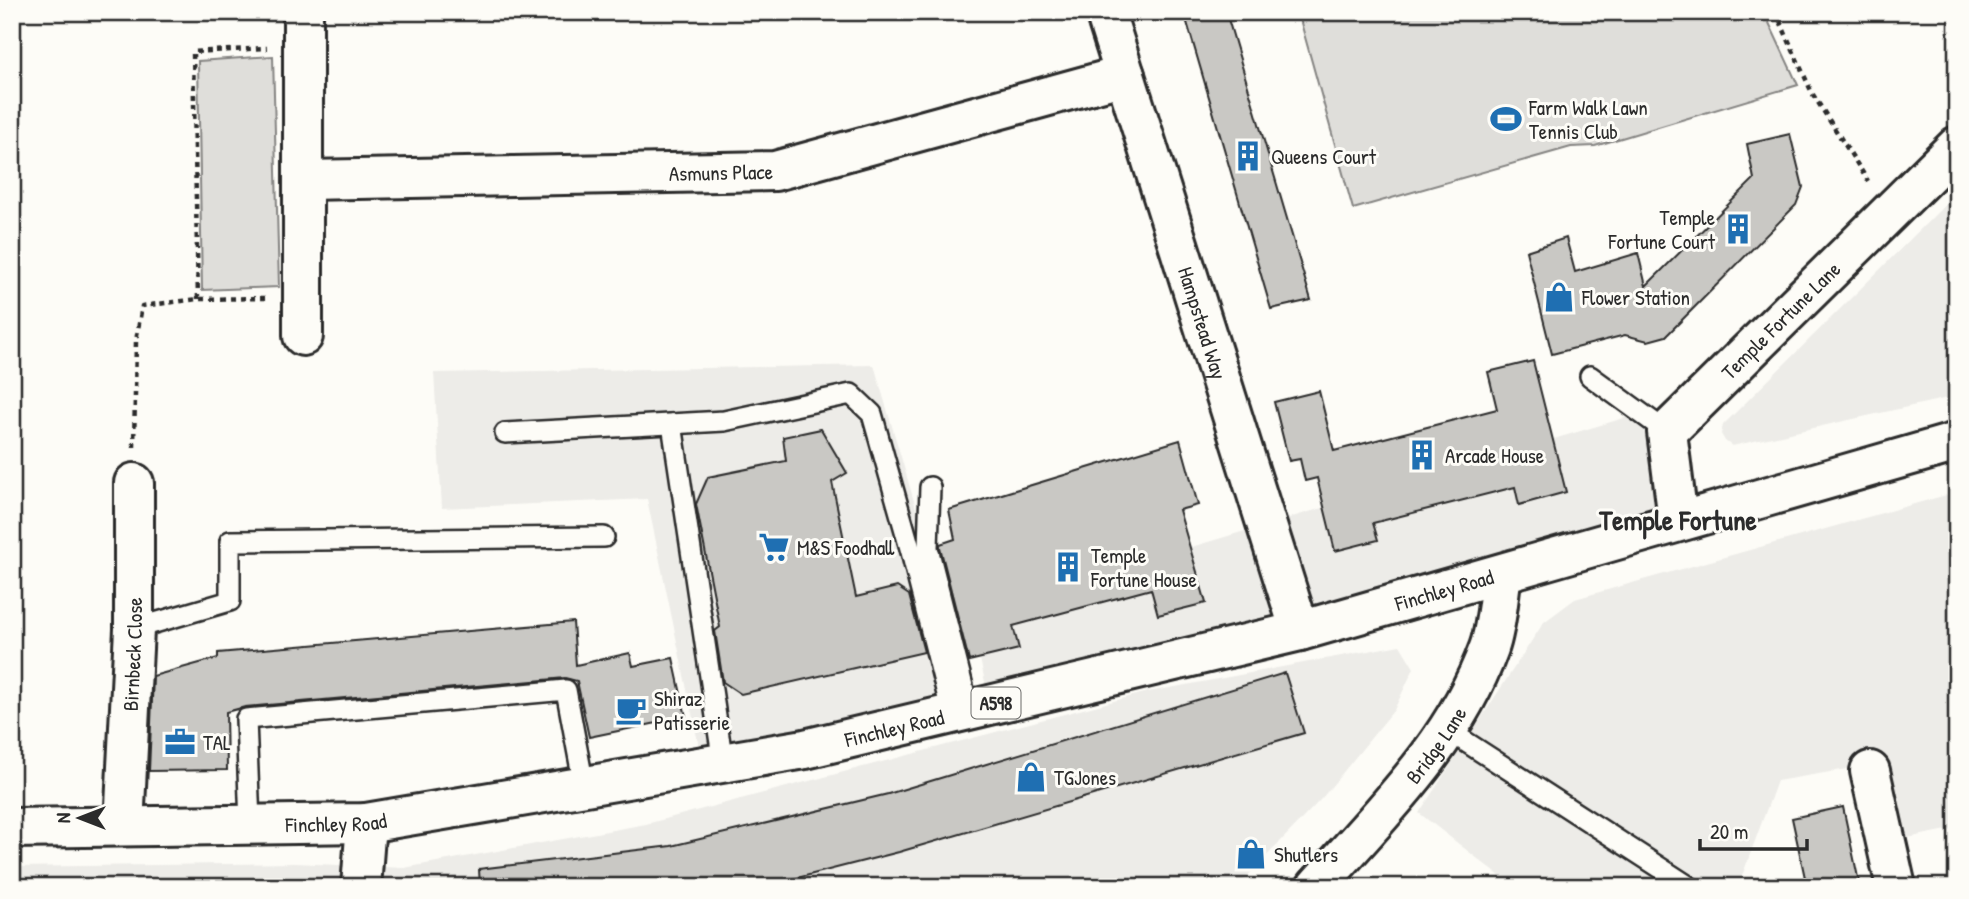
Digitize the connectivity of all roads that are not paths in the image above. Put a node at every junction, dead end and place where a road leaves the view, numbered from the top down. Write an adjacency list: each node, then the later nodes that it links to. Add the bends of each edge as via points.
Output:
1 (1105, 12): 3 (street, Hampstead Way)
2 (303, 29): 5 (street)
3 (1125, 75): 5 (street, Asmuns Place, via 775,171); 18 (street, Hampstead Way)
4 (1957, 146): 9 (street, Temple Fortune Lane)
5 (305, 180): 6 (street)
6 (303, 336)
7 (1590, 376): 9 (lane)
8 (672, 424): 10 (lane); 19 (lane, via 724,421 851,394 872,414); 21 (lane)
9 (1667, 432): 14 (street)
10 (505, 433)
11 (1957, 442): 14 (street, Finchley Road / A598)
12 (134, 483): 17 (street, Birnbeck Close)
13 (930, 487): 19 (lane, via 928,548)
14 (1678, 520): 16 (street, Finchley Road / A598)
15 (604, 537): 17 (lane, via 230,541 230,601)
16 (1502, 574): 18 (street, Finchley Road / A598); 20 (street, Bridge Lane, via 1490,646 1466,702)
17 (134, 629): 26 (street, Birnbeck Close)
18 (1300, 631): 19 (street, Finchley Road / A598)
19 (960, 712): 21 (street, Finchley Road / A598, via 805,749)
20 (1448, 730): 29 (street, Bridge Lane, via 1426,764); 30 (lane)
21 (723, 763): 23 (street, Finchley Road / A598)
22 (1870, 771): 31 (street)
23 (584, 786): 24 (street, Finchley Road / A598); 25 (lane, via 566,690 246,719)
24 (366, 823): 25 (street, Finchley Road / A598); 28 (street)
25 (250, 824): 26 (street, Finchley Road / A598)
26 (124, 826): 27 (street, Finchley Road / A598)
27 (12, 828)
28 (360, 887)
29 (1316, 887)
30 (1690, 887)
31 (1896, 887)

